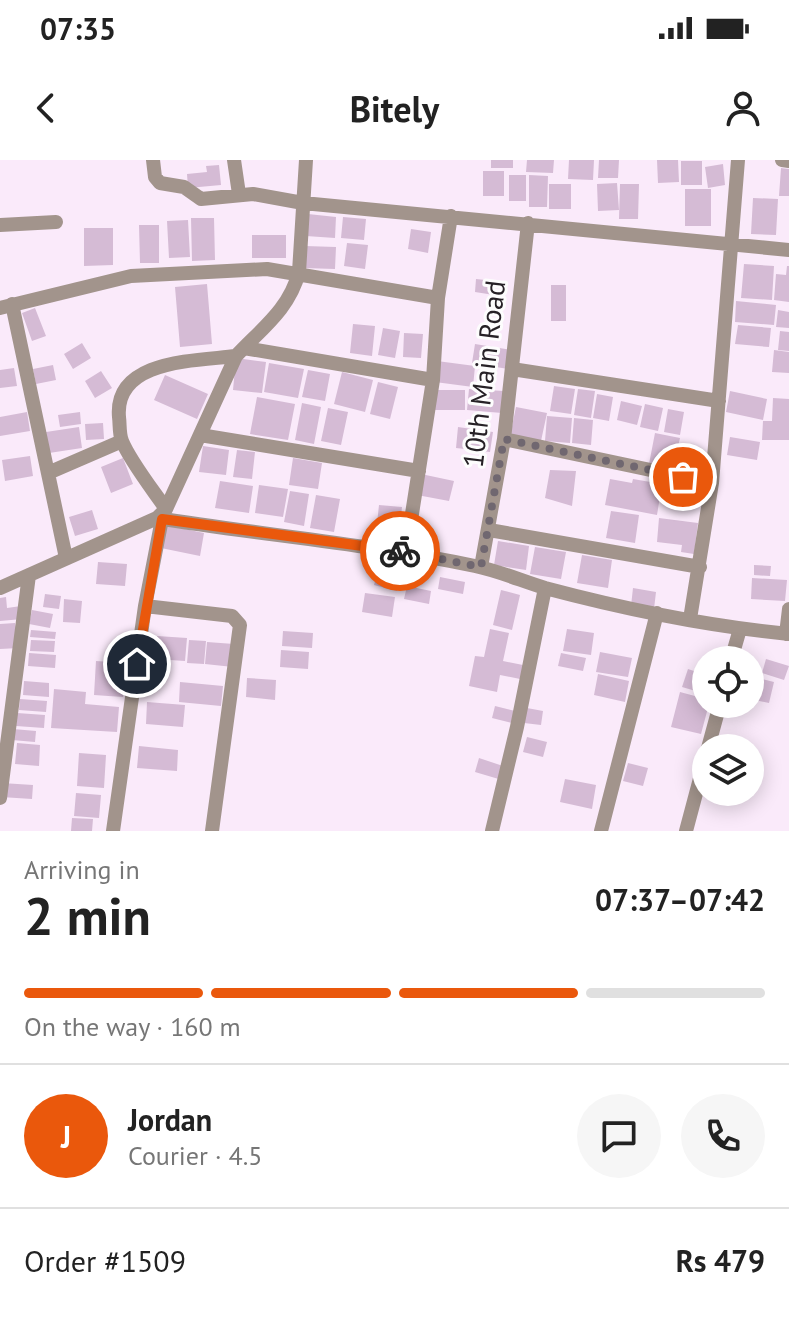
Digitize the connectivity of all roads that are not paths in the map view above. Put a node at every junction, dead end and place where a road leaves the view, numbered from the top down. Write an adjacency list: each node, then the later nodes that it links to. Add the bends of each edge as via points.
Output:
1 (153, 160): 7 (street, via 160,183 184,187 201,199)
2 (234, 160): 7 (street)
3 (306, 160): 8 (street)
4 (738, 160): 13 (street)
5 (782, 160): 6 (street)
6 (789, 161)
7 (239, 194): 8 (street)
8 (303, 203): 9 (street); 15 (street)
9 (451, 216): 11 (street); 16 (street)
10 (56, 222): 12 (street)
11 (528, 223): 13 (street); 19 (street, 10th Main Road)
12 (0, 225)
13 (732, 246): 14 (street); 21 (street)
14 (789, 250)
15 (299, 272): 16 (street); 17 (street, via 131,276); 18 (street, via 285,305)
16 (438, 298): 20 (street)
17 (6, 306): 26 (street)
18 (240, 352): 20 (street); 22 (street); 24 (street, via 168,364 131,381 118,411)
19 (512, 369): 21 (street); 23 (street, 10th Main Road)
20 (433, 380): 25 (street)
21 (719, 401): 27 (street)
22 (200, 435): 25 (street); 28 (street)
23 (504, 439): 27 (street); 29 (street, 10th Main Road)
24 (122, 441): 26 (street); 28 (street)
25 (419, 471): 30 (street)
26 (48, 473): 31 (street)
27 (712, 483): 33 (street)
28 (162, 515): 30 (street); 31 (street); 37 (street)
29 (489, 530): 32 (street, 10th Main Road); 33 (street)
30 (406, 552): 32 (street)
31 (66, 558): 34 (street)
32 (481, 567): 36 (street)
33 (700, 567): 40 (street)
34 (29, 575): 35 (street); 44 (street)
35 (0, 588)
36 (545, 588): 39 (street); 48 (street)
37 (145, 606): 46 (street); 47 (street, via 232,616 240,625)
38 (789, 609): 42 (street)
39 (657, 613): 40 (street); 49 (street)
40 (690, 619): 41 (street)
41 (740, 629): 42 (street); 43 (street)
42 (788, 634)
43 (735, 646)
44 (0, 798)
45 (693, 806): 50 (street)
46 (113, 831)
47 (212, 831)
48 (492, 831)
49 (601, 831)
50 (686, 831)

